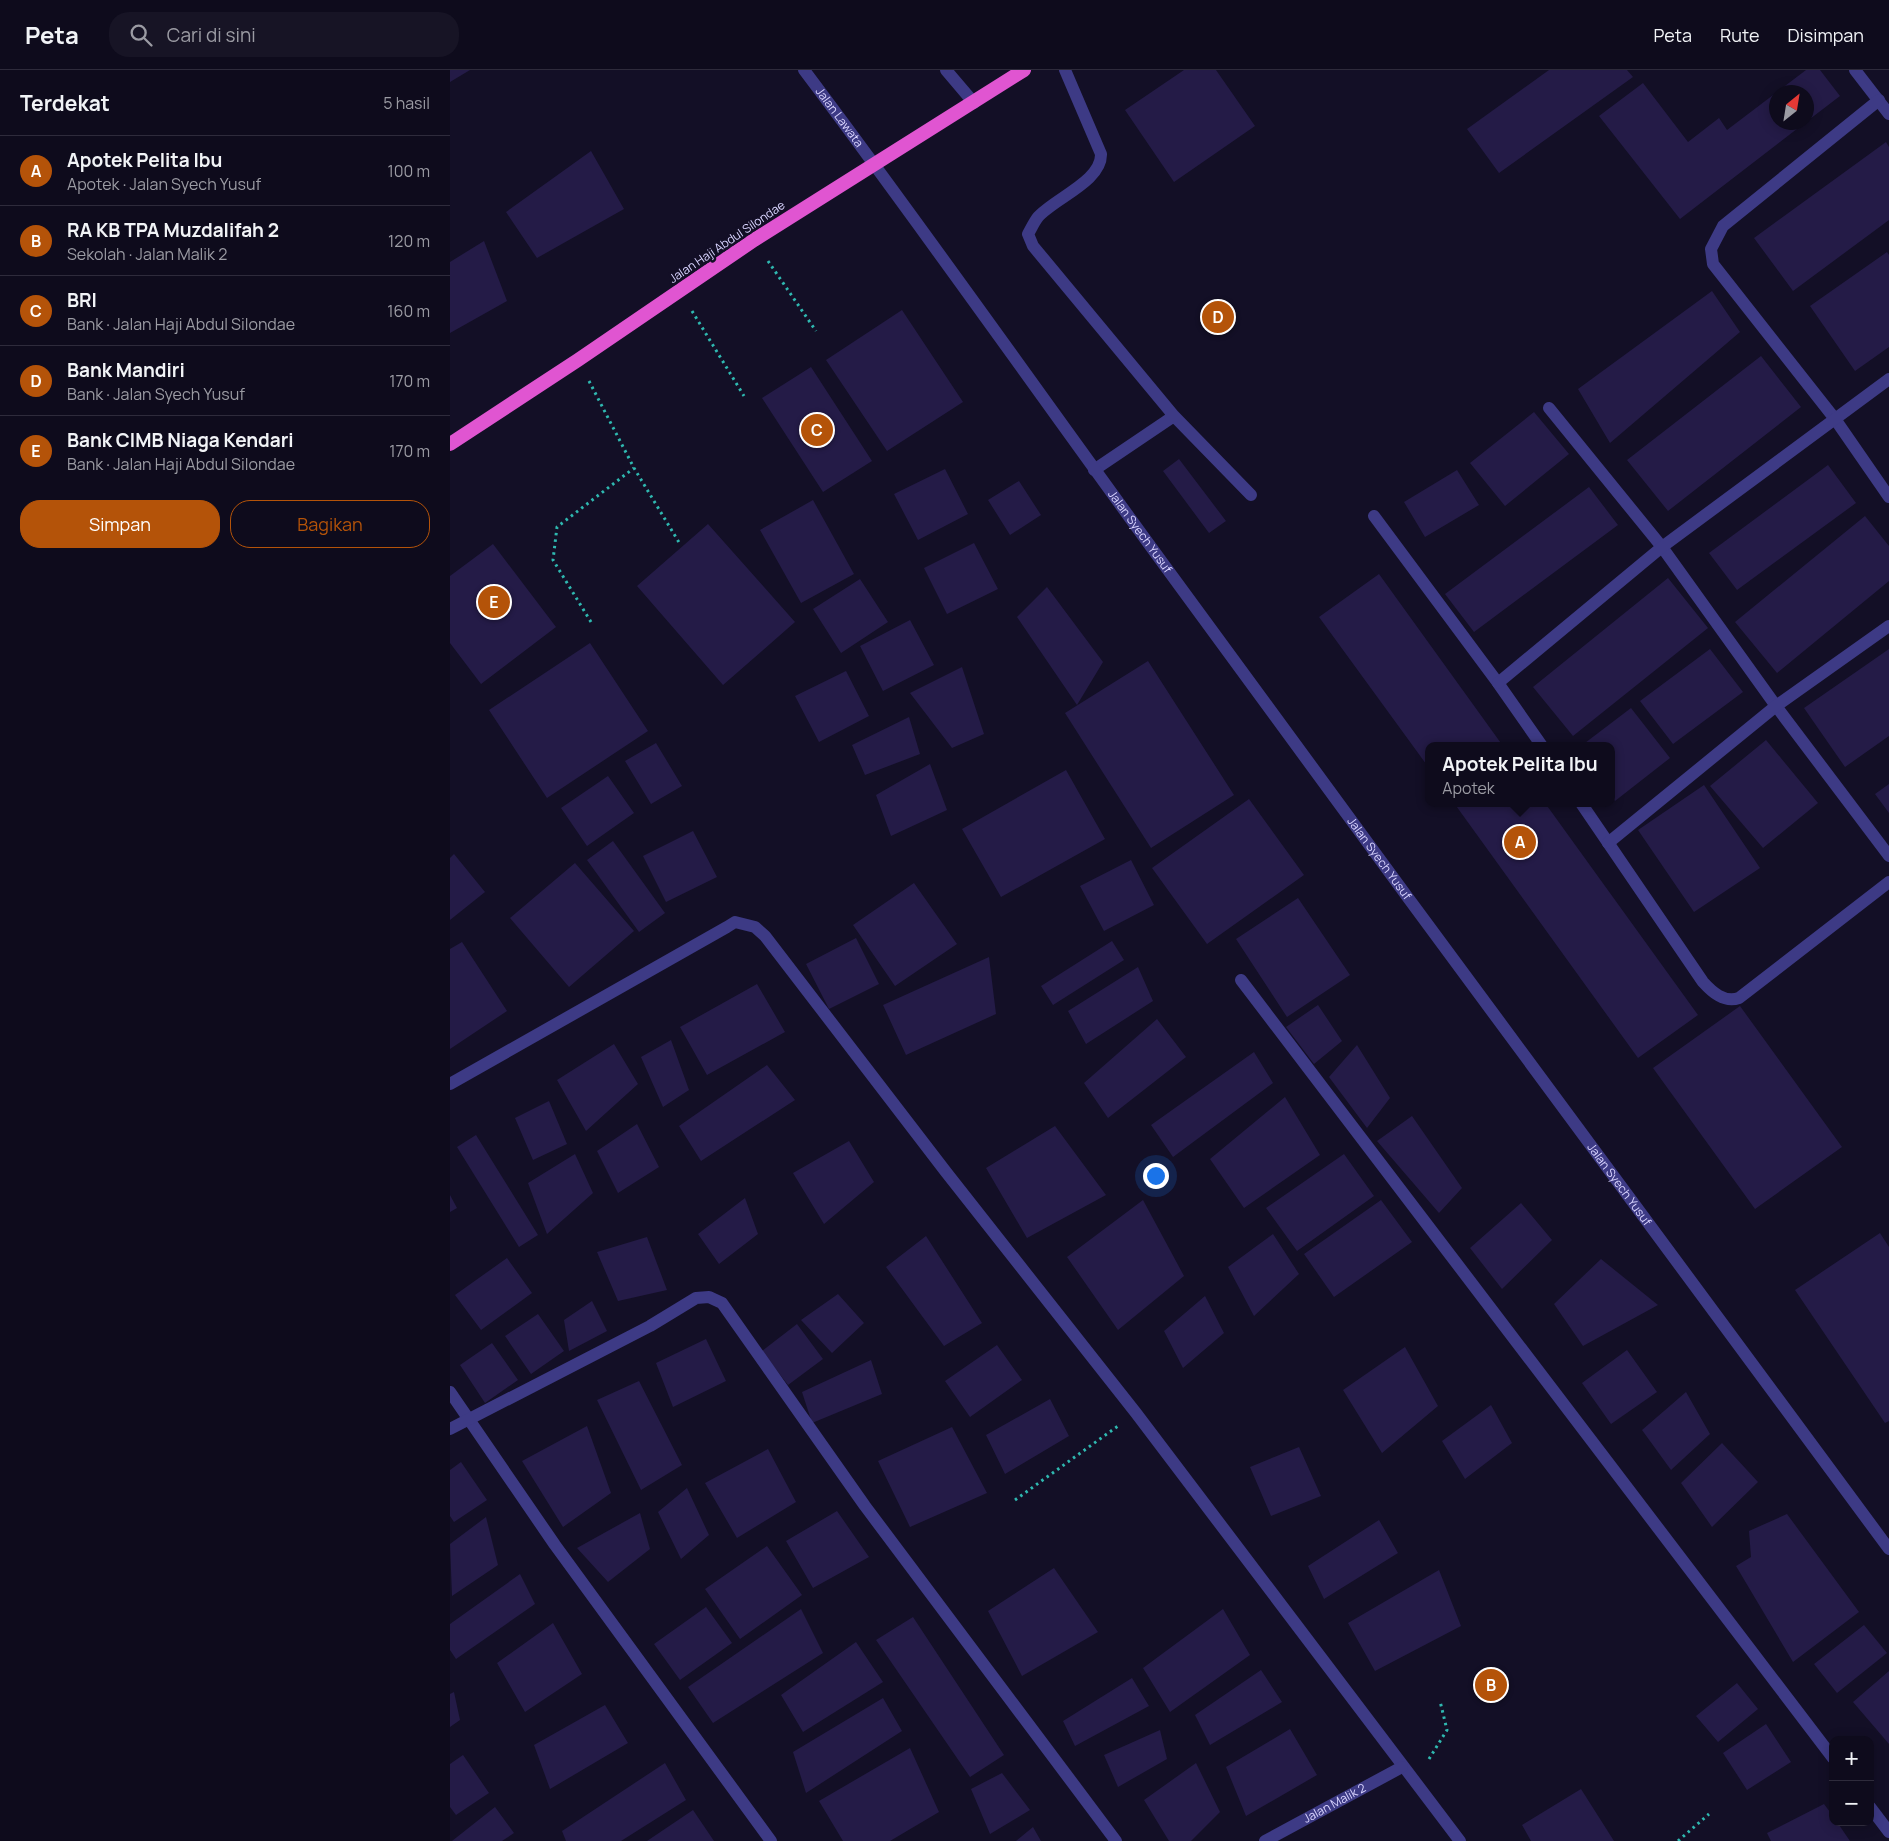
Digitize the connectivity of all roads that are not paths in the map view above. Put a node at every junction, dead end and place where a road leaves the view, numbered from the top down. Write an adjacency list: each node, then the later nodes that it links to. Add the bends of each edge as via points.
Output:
1 (804, 70): 9 (street, Jalan Lawata)
2 (946, 70): 7 (street)
3 (1024, 70): 7 (highway, Jalan Haji Abdul Silondae)
4 (1066, 70): 12 (street, via 1102,163 1093,175 1039,216 1028,234 1033,246)
5 (1855, 70): 6 (street)
6 (1879, 100): 8 (street); 13 (street, via 1723,226 1710,249 1713,264)
7 (974, 102): 9 (highway, Jalan Haji Abdul Silondae)
8 (1889, 114)
9 (875, 164): 14 (highway, Jalan Haji Abdul Silondae, via 754,240); 15 (street, Jalan Syech Yusuf)
10 (1889, 379): 13 (street)
11 (1549, 408): 19 (street)
12 (1174, 416): 15 (street); 16 (street)
13 (1835, 419): 17 (street); 19 (street)
14 (450, 444)
15 (1094, 470): 33 (street, Jalan Syech Yusuf, via 1502,1028)
16 (1251, 495)
17 (1889, 497)
18 (1374, 516): 21 (street)
19 (1662, 547): 21 (street); 22 (street)
20 (1889, 626): 22 (street)
21 (1498, 683): 23 (street)
22 (1776, 706): 25 (street); 26 (street)
23 (1539, 742)
24 (1584, 807): 25 (street)
25 (1608, 843): 27 (street, via 1703,982 1712,992 1734,1000)
26 (1889, 856)
27 (1889, 882)
28 (1241, 980): 34 (street)
29 (450, 1084): 35 (street, via 735,922 755,927 1136,1413)
30 (450, 1392): 31 (street)
31 (469, 1418): 32 (street); 38 (street, via 554,1545); 39 (street, via 650,1326 696,1298 709,1297 722,1304 865,1506)
32 (450, 1429)
33 (1889, 1548)
34 (1829, 1753)
35 (1402, 1767): 40 (street, Jalan Malik 2); 41 (street)
36 (1874, 1812): 37 (street)
37 (1889, 1832)
38 (771, 1841)
39 (1116, 1841)
40 (1265, 1841)
41 (1460, 1841)

